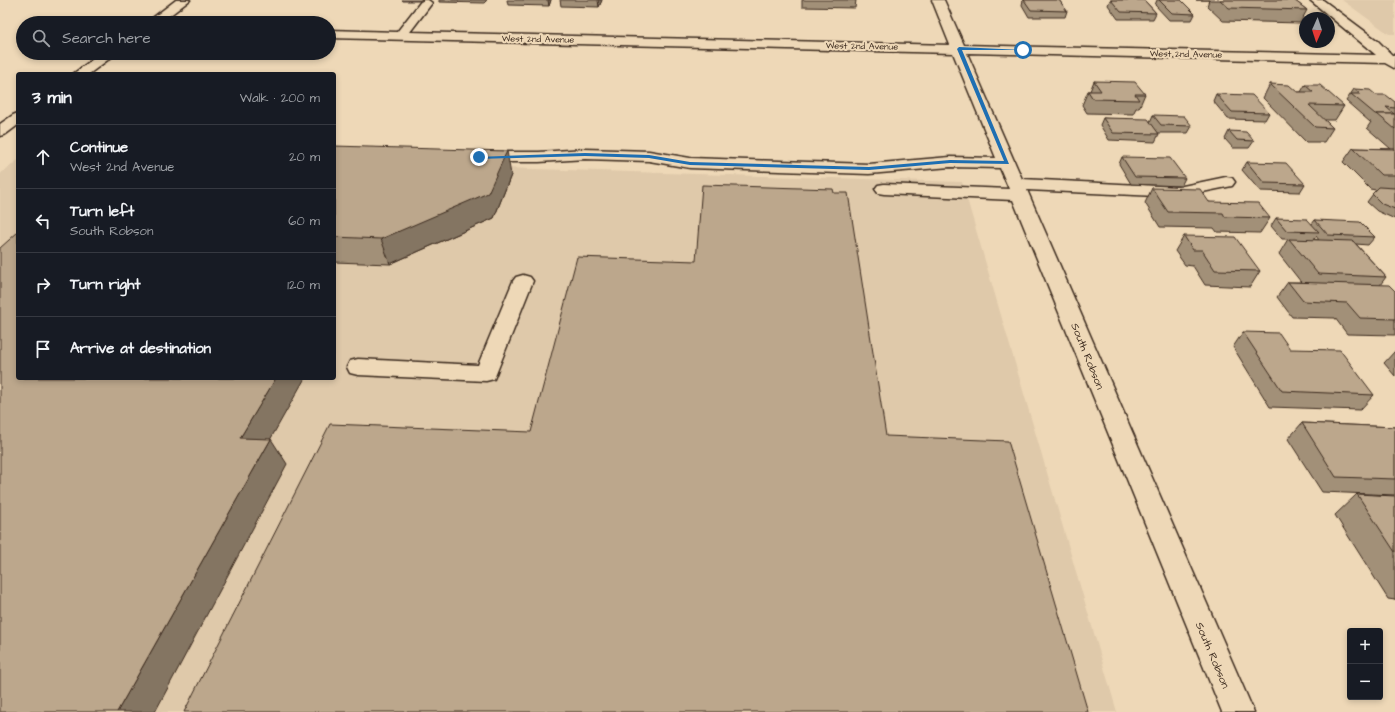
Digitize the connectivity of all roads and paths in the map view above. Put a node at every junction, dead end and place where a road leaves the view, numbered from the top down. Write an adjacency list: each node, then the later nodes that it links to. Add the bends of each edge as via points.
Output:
1 (184, 0): 5 (street)
2 (938, 0): 8 (street, South Robson)
3 (1316, 0): 10 (street)
4 (426, 3): 7 (street)
5 (162, 16)
6 (336, 34): 7 (street, West 2nd Avenue)
7 (401, 35): 8 (street, West 2nd Avenue)
8 (959, 49): 10 (street, West 2nd Avenue); 17 (street, South Robson)
9 (100, 60): 11 (street)
10 (1393, 61)
11 (83, 72)
12 (16, 119): 13 (street)
13 (0, 131)
14 (0, 134): 15 (street)
15 (16, 136)
16 (464, 157): 17 (street, via 593,154 649,156 690,163 869,169 950,162)
17 (1008, 163): 20 (street, South Robson)
18 (1226, 182): 20 (street, via 1178,192)
19 (884, 189): 20 (street)
20 (1019, 189): 23 (street, South Robson)
21 (523, 281): 22 (street, via 486,373)
22 (358, 367)
23 (1238, 712)

